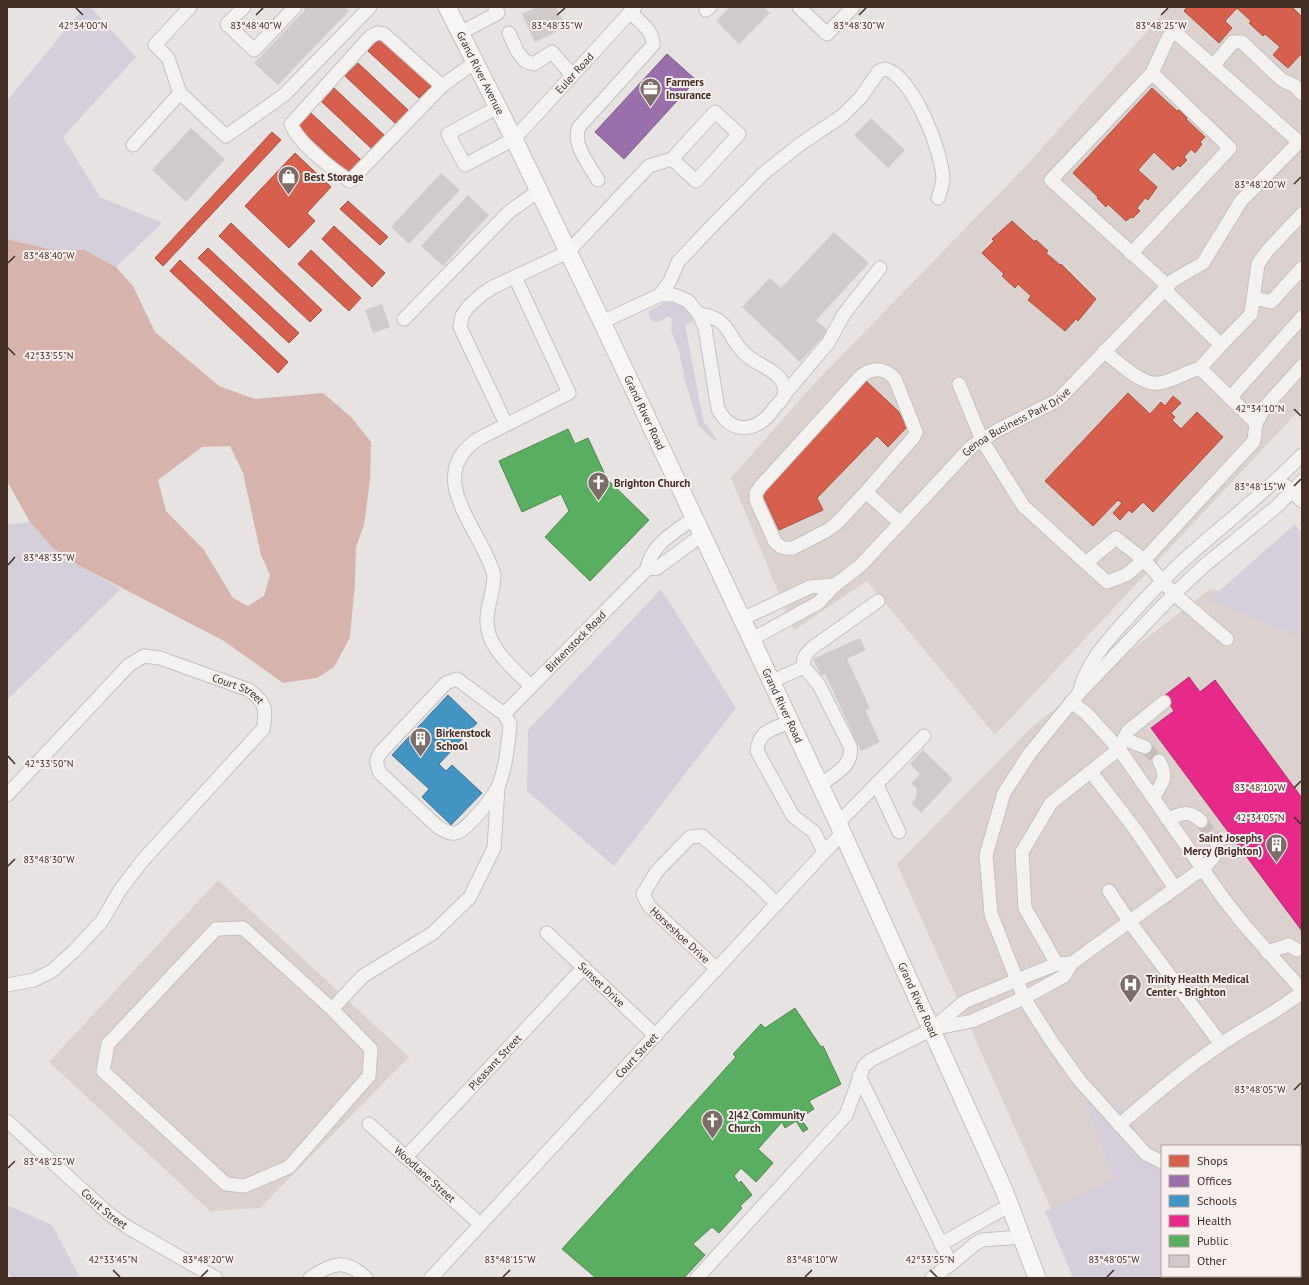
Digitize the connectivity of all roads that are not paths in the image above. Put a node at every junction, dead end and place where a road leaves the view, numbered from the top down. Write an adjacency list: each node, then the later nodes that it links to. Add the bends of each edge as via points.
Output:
1 (190, 7): 17 (street, via 155,45 168,58)
2 (244, 7): 3 (street, via 227,24 254,50)
3 (295, 7)
4 (370, 7): 17 (street, via 284,95 226,136)
5 (447, 7): 10 (main road, Grand River Avenue)
6 (495, 7): 10 (street, via 498,13)
7 (799, 7): 8 (street, via 827,34)
8 (853, 7)
9 (632, 10): 15 (street, Euler Road); 24 (street, via 650,31 653,45 576,132 576,140)
10 (460, 33): 12 (main road, Grand River Avenue)
11 (509, 33): 15 (street, via 524,62 534,64 552,52)
12 (475, 62): 16 (street); 19 (main road, Grand River Avenue)
13 (1213, 66): 14 (street, via 1175,32 1168,38); 18 (street, via 1233,42 1242,42 1282,80); 21 (street)
14 (1152, 73): 29 (street, via 1230,148); 29 (street, via 1051,180)
15 (572, 75): 20 (street, Euler Road)
16 (442, 86): 16 (street, via 350,181 338,174 295,134 291,124 370,37 377,33 384,34)
17 (180, 93): 22 (street)
18 (1302, 94)
19 (498, 107): 20 (main road, Grand River Avenue); 20 (street, Euler Road, via 448,134 465,165)
20 (514, 139): 25 (main road, Grand River Road)
21 (1301, 141): 33 (street, Genoa Business Park Drive, via 1241,201 1202,263 1172,281)
22 (133, 144)
23 (672, 159): 23 (street, via 716,112 739,134 696,181); 28 (street, via 649,166)
24 (598, 180)
25 (538, 191): 28 (main road, Grand River Road); 38 (street, via 508,212)
26 (938, 198): 34 (street, via 943,181 939,155 921,110 897,75 885,69 879,71 861,97 842,116 764,173 711,227 678,262 670,281)
27 (1302, 214): 35 (street, via 1258,264)
28 (568, 252): 32 (street); 39 (main road, Grand River Road)
29 (1132, 254): 33 (street)
30 (880, 268): 45 (street, via 844,314 828,343)
31 (1302, 268): 35 (street, via 1271,302)
32 (515, 277): 48 (street, via 493,287 475,300 462,316 460,327); 48 (street, via 569,393)
33 (1166, 288): 40 (street); 41 (street, Genoa Business Park Drive)
34 (660, 295): 36 (street, via 674,295 688,301); 39 (street)
35 (1254, 298): 40 (street, via 1251,314)
36 (699, 314): 45 (street, via 720,320 742,351 755,363 779,376 784,385); 45 (street, via 704,328 718,409 724,419 734,426 745,428 756,425 771,414)
37 (1302, 317): 46 (street)
38 (404, 319)
39 (602, 322): 56 (main road, Grand River Road)
40 (1221, 344): 43 (street)
41 (1104, 351): 43 (street, via 1148,383 1158,384); 49 (street, Genoa Business Park Drive, via 1058,400)
42 (1302, 366): 47 (street, via 1265,407)
43 (1200, 368): 46 (street)
44 (959, 384): 49 (street)
45 (784, 395)
46 (1230, 398): 47 (street)
47 (1256, 423): 59 (street, via 1254,441)
48 (506, 424): 71 (street, via 465,448 457,459 453,477 456,494 494,575 487,619 493,644 502,657)
49 (982, 440): 57 (street, Genoa Business Park Drive, via 972,446); 60 (street, via 1024,507)
50 (1302, 455): 51 (street)
51 (1279, 479): 53 (street); 62 (street, via 1192,552)
52 (1302, 481): 53 (street)
53 (1292, 491): 55 (street); 64 (street)
54 (866, 492): 54 (street, via 916,432 895,379 889,372 879,368 862,375 760,487 756,493 756,500 775,542 781,548 787,549 836,524); 57 (street)
55 (1302, 501)
56 (694, 518): 58 (main road, Grand River Road); 61 (street, Birkenstock Road, via 653,551 648,558)
57 (900, 523): 63 (street, Genoa Business Park Drive, via 860,566)
58 (702, 534): 61 (street, Birkenstock Road, via 657,568); 66 (main road, Grand River Road)
59 (1144, 560): 60 (street, via 1126,575 1107,582); 60 (street, via 1116,538); 62 (street)
60 (1086, 563)
61 (647, 569): 71 (street, Birkenstock Road)
62 (1163, 581): 64 (street); 72 (street, via 1098,653 1083,677)
63 (835, 585): 66 (street, via 810,587); 67 (street, Genoa Business Park Drive, via 818,603)
64 (1174, 594): 68 (street); 72 (street)
65 (878, 601): 69 (street, via 812,648 805,655)
66 (742, 619): 67 (main road, Grand River Road)
67 (752, 639): 70 (main road, Grand River Road)
68 (1227, 639)
69 (804, 667): 70 (street); 81 (street, via 819,685 850,746 851,754 844,767)
70 (772, 681): 75 (main road, Grand River Road)
71 (531, 686): 74 (street, Birkenstock Road)
72 (1075, 697): 77 (street, via 1086,713); 104 (street, via 1030,753 1004,793 986,855 991,914)
73 (1164, 702): 77 (street, via 1128,731)
74 (504, 714): 83 (street, via 510,724); 83 (street, via 462,682 452,680 446,683 376,758 376,766 380,773 438,827 455,834 464,829 482,810)
75 (790, 722): 81 (main road, Grand River Road); 91 (street, via 766,732 758,740 757,751 794,816 814,832)
76 (924, 736): 82 (street, Court Street)
77 (1122, 744): 78 (street); 80 (street); 85 (street)
78 (1145, 747)
79 (1159, 761): 85 (street, via 1165,770 1164,779)
80 (1091, 772): 93 (street, via 1135,829); 101 (street, via 1051,803 1022,852 1025,908)
81 (820, 785): 88 (main road, Grand River Road)
82 (877, 785): 88 (street, Court Street); 89 (street)
83 (498, 787): 108 (street, via 494,848 470,897 434,933 363,976)
84 (7, 795): 105 (street, Court Street, via 129,665 144,656 160,658 249,690 259,698 266,713 263,729 143,860 93,931 52,971 34,980)
85 (1153, 798): 86 (street)
86 (1167, 819): 87 (street, via 1187,813 1194,814); 92 (street)
87 (1201, 821)
88 (840, 828): 91 (street, Court Street); 109 (main road, Grand River Road)
89 (900, 832)
90 (1216, 841): 92 (street, via 1218,846 1215,856)
91 (824, 852): 95 (street, Court Street)
92 (1202, 869): 93 (street); 99 (street)
93 (1175, 888): 96 (street)
94 (1108, 891): 96 (street)
95 (776, 904): 103 (street, Court Street); 103 (street, Horseshoe Drive, via 702,836 690,837 657,872 643,894 649,906)
96 (1129, 922): 100 (street); 111 (street)
97 (547, 933): 102 (street, Sunset Drive)
98 (1298, 950): 99 (street, via 1289,945)
99 (1267, 952): 106 (street)
100 (1072, 963): 101 (street); 107 (street, via 1064,976)
101 (1057, 964): 104 (street)
102 (584, 967): 110 (street, Sunset Drive); 116 (street, Pleasant Street)
103 (717, 969): 110 (street, Court Street)
104 (1015, 980): 107 (street); 109 (street, via 964,1002)
105 (7, 985)
106 (1302, 991): 111 (street, via 1282,1009)
107 (1024, 998): 109 (street, via 972,1021); 115 (street, via 1080,1081)
108 (332, 1009): 108 (street, via 243,928 216,929 108,1044 103,1071 226,1184 245,1186 289,1167 369,1076 371,1049)
109 (932, 1029): 112 (street, via 871,1060); 118 (main road, Grand River Road)
110 (656, 1036): 119 (street, Court Street)
111 (1221, 1044): 115 (street)
112 (859, 1076): 121 (street); 127 (street, via 846,1115)
113 (7, 1121): 123 (street, Court Street, via 109,1214)
114 (370, 1124): 116 (street, Woodlane Street)
115 (1119, 1125): 117 (street, via 1146,1154)
116 (406, 1157): 119 (street, Woodlane Street)
117 (1161, 1162)
118 (1010, 1205): 120 (main road, Grand River Road); 121 (street)
119 (480, 1224): 126 (street, Court Street)
120 (1022, 1237): 122 (street, via 982,1240); 129 (main road, Grand River Road)
121 (941, 1244): 122 (street)
122 (951, 1264): 128 (street)
123 (216, 1278)
124 (310, 1278): 125 (street, via 325,1268 343,1263 358,1270)
125 (366, 1278)
126 (431, 1278)
127 (697, 1278)
128 (932, 1278)
129 (1037, 1278)

